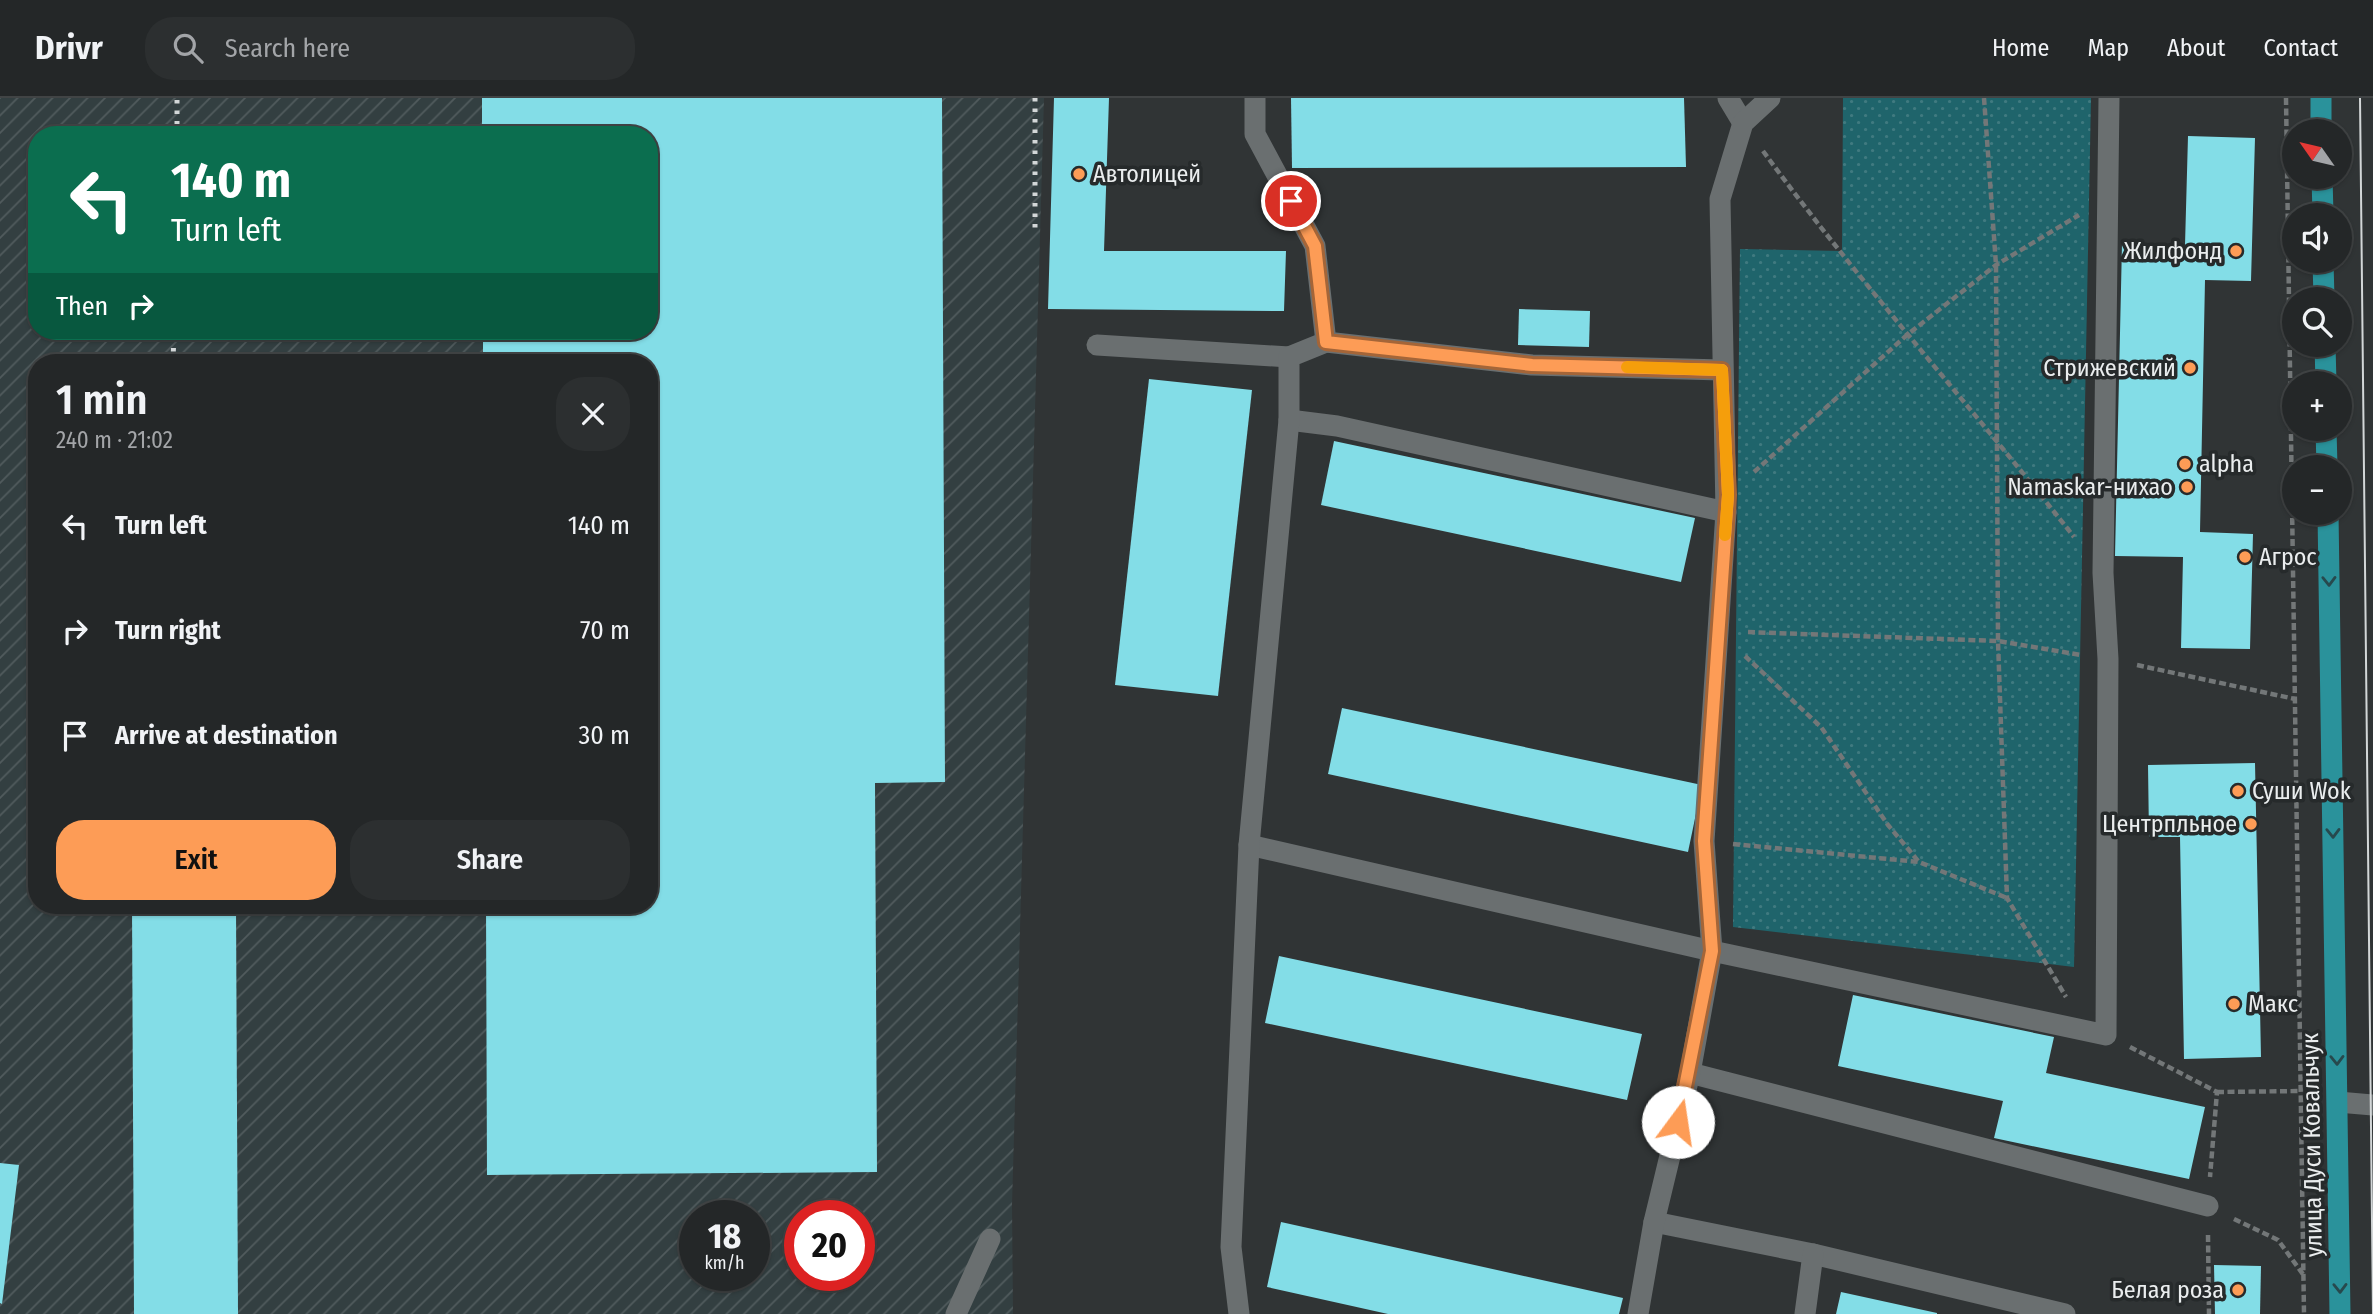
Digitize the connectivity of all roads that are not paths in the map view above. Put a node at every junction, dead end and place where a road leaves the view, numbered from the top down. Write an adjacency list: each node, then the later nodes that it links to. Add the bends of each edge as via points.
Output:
1 (1255, 98): 8 (street, via 1255,134 1315,246)
2 (1728, 98): 7 (street)
3 (1770, 98): 7 (street)
4 (2109, 98): 16 (street, via 2102,573 2108,659 2106,1035)
5 (2321, 98): 6 (main road)
6 (2321, 119)
7 (1743, 123): 11 (street, via 1720,199)
8 (1326, 342): 10 (street); 11 (street, via 1532,365)
9 (1097, 345): 10 (street)
10 (1289, 357): 12 (street)
11 (1722, 370): 13 (street)
12 (1289, 420): 13 (street); 15 (street)
13 (1727, 503): 16 (street, via 1704,841)
14 (2328, 525): 18 (main road, улица Дуси Ковальчук, one-way to 18)
15 (1249, 845): 16 (street); 25 (street, via 1231,1247)
16 (1712, 951): 17 (street)
17 (1690, 1073): 20 (street); 21 (street)
18 (2338, 1102): 19 (street); 29 (main road, улица Дуси Ковальчук, one-way to 29)
19 (2373, 1105)
20 (2208, 1206)
21 (1654, 1222): 23 (street); 26 (street)
22 (990, 1239): 24 (street)
23 (1813, 1254): 27 (street); 28 (street)
24 (956, 1314)
25 (1239, 1314)
26 (1638, 1314)
27 (1805, 1314)
28 (2065, 1314)
29 (2340, 1314)

